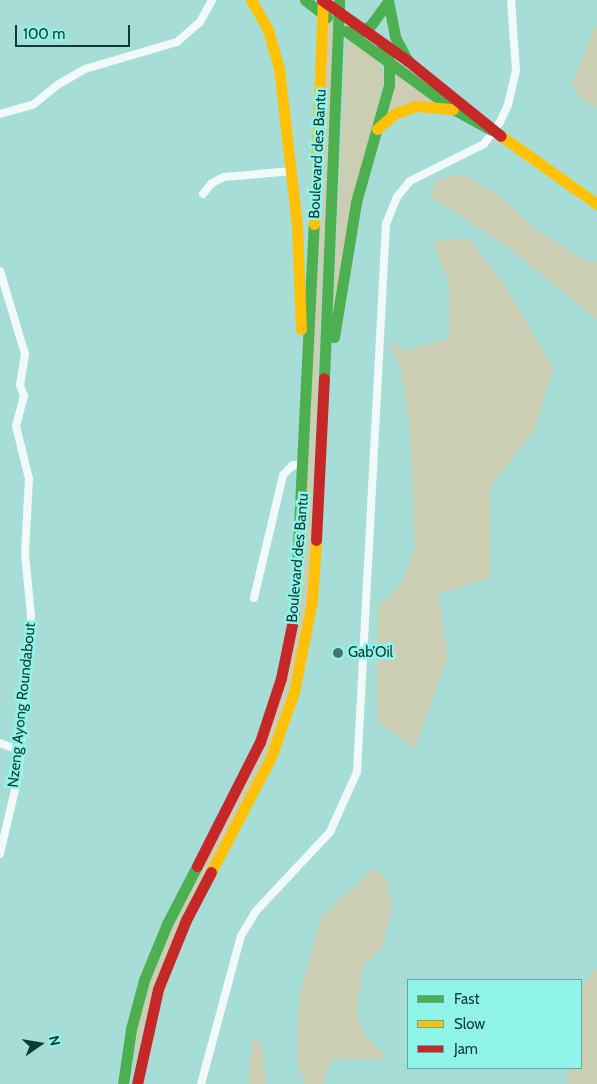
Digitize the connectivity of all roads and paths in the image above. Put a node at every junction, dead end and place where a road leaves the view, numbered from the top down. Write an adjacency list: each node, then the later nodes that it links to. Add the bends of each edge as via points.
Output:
1 (206, 0): 9 (street)
2 (212, 0): 9 (street)
3 (251, 0): 19 (main road, via 268,30 279,68)
4 (305, 0): 10 (main road)
5 (322, 0): 10 (main road); 23 (main road, Boulevard des Bantu)
6 (339, 0): 25 (main road, Boulevard des Bantu)
7 (511, 0): 18 (street, via 516,71 508,105)
8 (388, 1): 11 (main road, via 371,25); 14 (main road, via 395,36)
9 (206, 10): 16 (street, via 196,26 176,42 85,69 34,104)
10 (348, 28): 11 (main road); 13 (main road)
11 (362, 31): 12 (main road)
12 (382, 45): 13 (main road); 14 (main road)
13 (389, 61): 15 (main road); 17 (main road, via 389,85)
14 (408, 61): 18 (main road, via 485,120)
15 (453, 109): 17 (main road, via 424,104 409,108 388,118); 18 (main road)
16 (0, 114)
17 (376, 130): 25 (main road, via 344,263)
18 (494, 131): 21 (main road); 36 (street, via 478,148 410,181 397,197 386,224 357,772 330,832 256,912 241,936)
19 (292, 171): 20 (street, via 224,177 212,183); 23 (main road, via 299,249)
20 (203, 194)
21 (597, 204)
22 (0, 271): 28 (street, Nzeng Ayong Roundabout, via 25,354 20,385 24,396 16,426 29,479 25,554 31,615)
23 (306, 428): 24 (main road, Boulevard des Bantu)
24 (304, 463): 26 (street, via 292,466 283,475); 30 (main road, Boulevard des Bantu, via 294,620 271,713 239,789 168,924)
25 (320, 470): 31 (main road, Boulevard des Bantu, via 310,617 291,699 271,756 186,920)
26 (254, 598)
27 (0, 743): 28 (street)
28 (18, 750): 29 (street, Nzeng Ayong Roundabout, via 18,776)
29 (0, 854)
30 (140, 992): 32 (main road); 33 (main road, Boulevard des Bantu)
31 (155, 998): 34 (main road, Boulevard des Bantu); 35 (main road)
32 (118, 1084)
33 (123, 1084)
34 (136, 1084)
35 (143, 1084)
36 (201, 1084)

